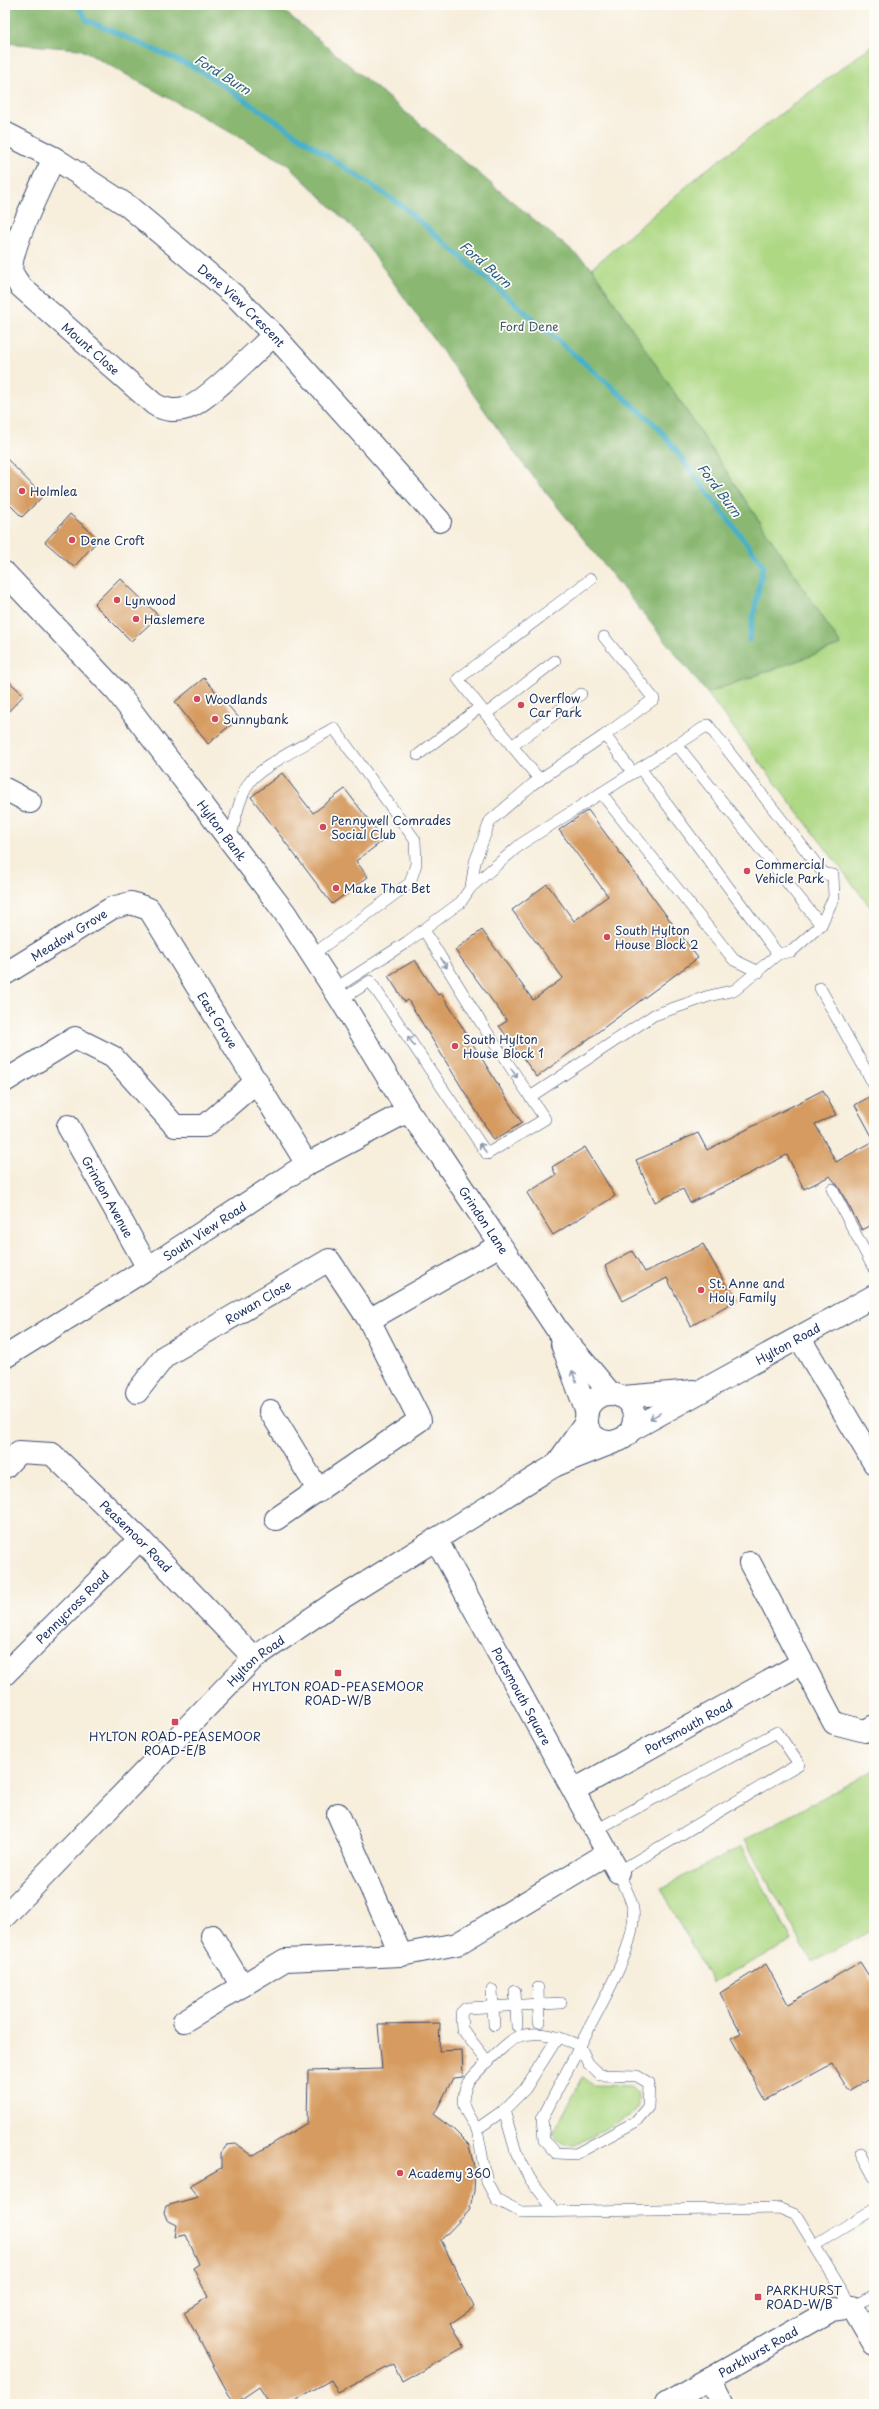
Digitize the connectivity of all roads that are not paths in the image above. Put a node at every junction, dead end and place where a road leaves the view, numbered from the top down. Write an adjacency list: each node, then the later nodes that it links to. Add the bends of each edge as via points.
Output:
1 (5, 133): 2 (street, Dene View Crescent)
2 (54, 158): 3 (street, Dene View Crescent, via 128,206 236,296); 3 (street, Mount Close, via 19,239 13,256 12,273 20,286 154,404 162,409 187,408 202,399)
3 (274, 335): 4 (street, Dene View Crescent)
4 (440, 522)
5 (5, 572): 20 (street, Hylton Bank, via 117,692)
6 (591, 579): 10 (lane, via 458,679)
7 (604, 637): 11 (lane, via 654,699)
8 (554, 661): 10 (lane)
9 (581, 694): 13 (lane)
10 (483, 710): 13 (lane); 14 (lane)
11 (605, 735): 15 (lane); 16 (lane)
12 (677, 745): 15 (lane); 23 (lane); 23 (lane, via 708,725 824,874 833,875 834,897)
13 (512, 746): 16 (lane)
14 (418, 754)
15 (637, 771): 18 (lane); 25 (lane)
16 (540, 780): 21 (lane, via 490,821 475,862)
17 (5, 789): 19 (street)
18 (601, 793): 21 (lane, via 521,844); 27 (lane, via 734,960)
19 (30, 802)
20 (230, 840): 26 (street, Hylton Bank, via 285,913); 26 (lane, via 242,797 252,779 334,728 415,840 416,864 410,883)
21 (471, 887): 24 (lane, via 462,902)
22 (112, 908): 28 (street, Meadow Grove); 31 (street, East Grove, via 131,903 149,909)
23 (821, 925): 25 (lane, via 792,951)
24 (424, 930): 30 (lane); 34 (lane, one-way to 34)
25 (778, 954): 27 (lane)
26 (312, 955): 30 (street, Hylton Bank)
27 (759, 972): 34 (lane, via 735,990 654,1015)
28 (5, 974)
29 (820, 988): 33 (lane)
30 (337, 994): 34 (lane, one-way to 30, via 545,1119 487,1154 370,981); 35 (street, Hylton Bank)
31 (257, 1081): 32 (street, via 205,1126 174,1126 113,1057 75,1038); 37 (street, East Grove)
32 (5, 1082)
33 (874, 1085)
34 (530, 1097)
35 (408, 1111): 37 (street, South View Road); 39 (street, Grindon Lane)
36 (68, 1126): 40 (street, Grindon Avenue)
37 (307, 1164): 40 (street, South View Road)
38 (832, 1189): 41 (lane)
39 (500, 1245): 43 (street); 44 (street, Grindon Lane)
40 (148, 1268): 46 (street, South View Road)
41 (874, 1269)
42 (874, 1296): 45 (street, Hylton Road)
43 (369, 1320): 48 (street, Rowan Close, via 329,1260 165,1356); 56 (street, Rowan Close, via 420,1420)
44 (558, 1331): 49 (street, Grindon Lane); 51 (street, Grindon Lane, one-way to 44)
45 (799, 1337): 47 (street, Hylton Road); 53 (street)
46 (5, 1357)
47 (702, 1390): 49 (street, Hylton Road); 52 (street, Hylton Road, one-way to 52)
48 (136, 1392)
49 (617, 1395): 51 (street, via 603,1395 593,1401); 52 (street, via 632,1406 634,1414)
50 (270, 1411): 56 (street)
51 (587, 1417): 52 (street, via 595,1436 604,1441); 54 (street, Hylton Road)
52 (625, 1435): 54 (street, Hylton Road)
53 (874, 1462)
54 (556, 1465): 59 (street, Hylton Road)
55 (5, 1467): 58 (street, Peasemoor Road, via 19,1452 52,1454)
56 (319, 1491): 57 (street, Rowan Close)
57 (276, 1519)
58 (140, 1539): 61 (street, Peasemoor Road); 63 (street, Pennycross Road)
59 (436, 1539): 61 (street, Hylton Road, via 337,1601); 65 (street, Portsmouth Square)
60 (750, 1563): 62 (street)
61 (254, 1658): 70 (street, Hylton Road)
62 (802, 1663): 64 (street, via 834,1723 864,1730); 65 (street, Portsmouth Road)
63 (5, 1674)
64 (874, 1726)
65 (574, 1790): 67 (street, Portsmouth Square)
66 (338, 1814): 72 (street)
67 (596, 1830): 68 (street, Portsmouth Square); 69 (lane, via 777,1732 799,1764)
68 (608, 1853): 69 (street, Portsmouth Square); 72 (street, via 457,1944)
69 (618, 1872): 86 (lane, via 633,1908 633,1928 627,1950)
70 (5, 1916)
71 (212, 1936): 73 (street)
72 (401, 1955): 73 (street, via 285,1960)
73 (242, 1986): 81 (street)
74 (538, 1988): 78 (lane)
75 (492, 1990): 80 (lane)
76 (515, 1991): 79 (lane)
77 (561, 2003): 78 (lane)
78 (539, 2004): 79 (lane); 82 (lane)
79 (515, 2006): 80 (lane); 84 (lane)
80 (493, 2007): 83 (lane); 87 (lane, via 466,2008 461,2013 462,2029)
81 (184, 2021)
82 (539, 2022)
83 (494, 2025)
84 (517, 2026)
85 (558, 2037): 86 (lane); 87 (lane, via 538,2034 516,2038); 88 (lane, via 525,2089)
86 (580, 2046): 86 (lane, via 588,2063 600,2075 637,2076 649,2083 648,2107 635,2122 576,2154 556,2154 544,2140 542,2119)
87 (488, 2062): 89 (lane, via 467,2084 463,2101 468,2116)
88 (504, 2110): 89 (lane); 93 (lane, via 516,2152 530,2179)
89 (477, 2129): 93 (lane, via 487,2182 496,2199 521,2212)
90 (861, 2154): 91 (lane)
91 (874, 2177)
92 (874, 2209): 94 (lane)
93 (555, 2211): 94 (lane, via 779,2208 796,2215)
94 (815, 2245): 96 (lane)
95 (874, 2295): 96 (lane)
96 (852, 2307): 97 (street); 98 (street, Parkhurst Road, via 831,2310)
97 (874, 2345)
98 (710, 2379): 99 (street, Parkhurst Road); 100 (street)
99 (666, 2404)
100 (723, 2404)

